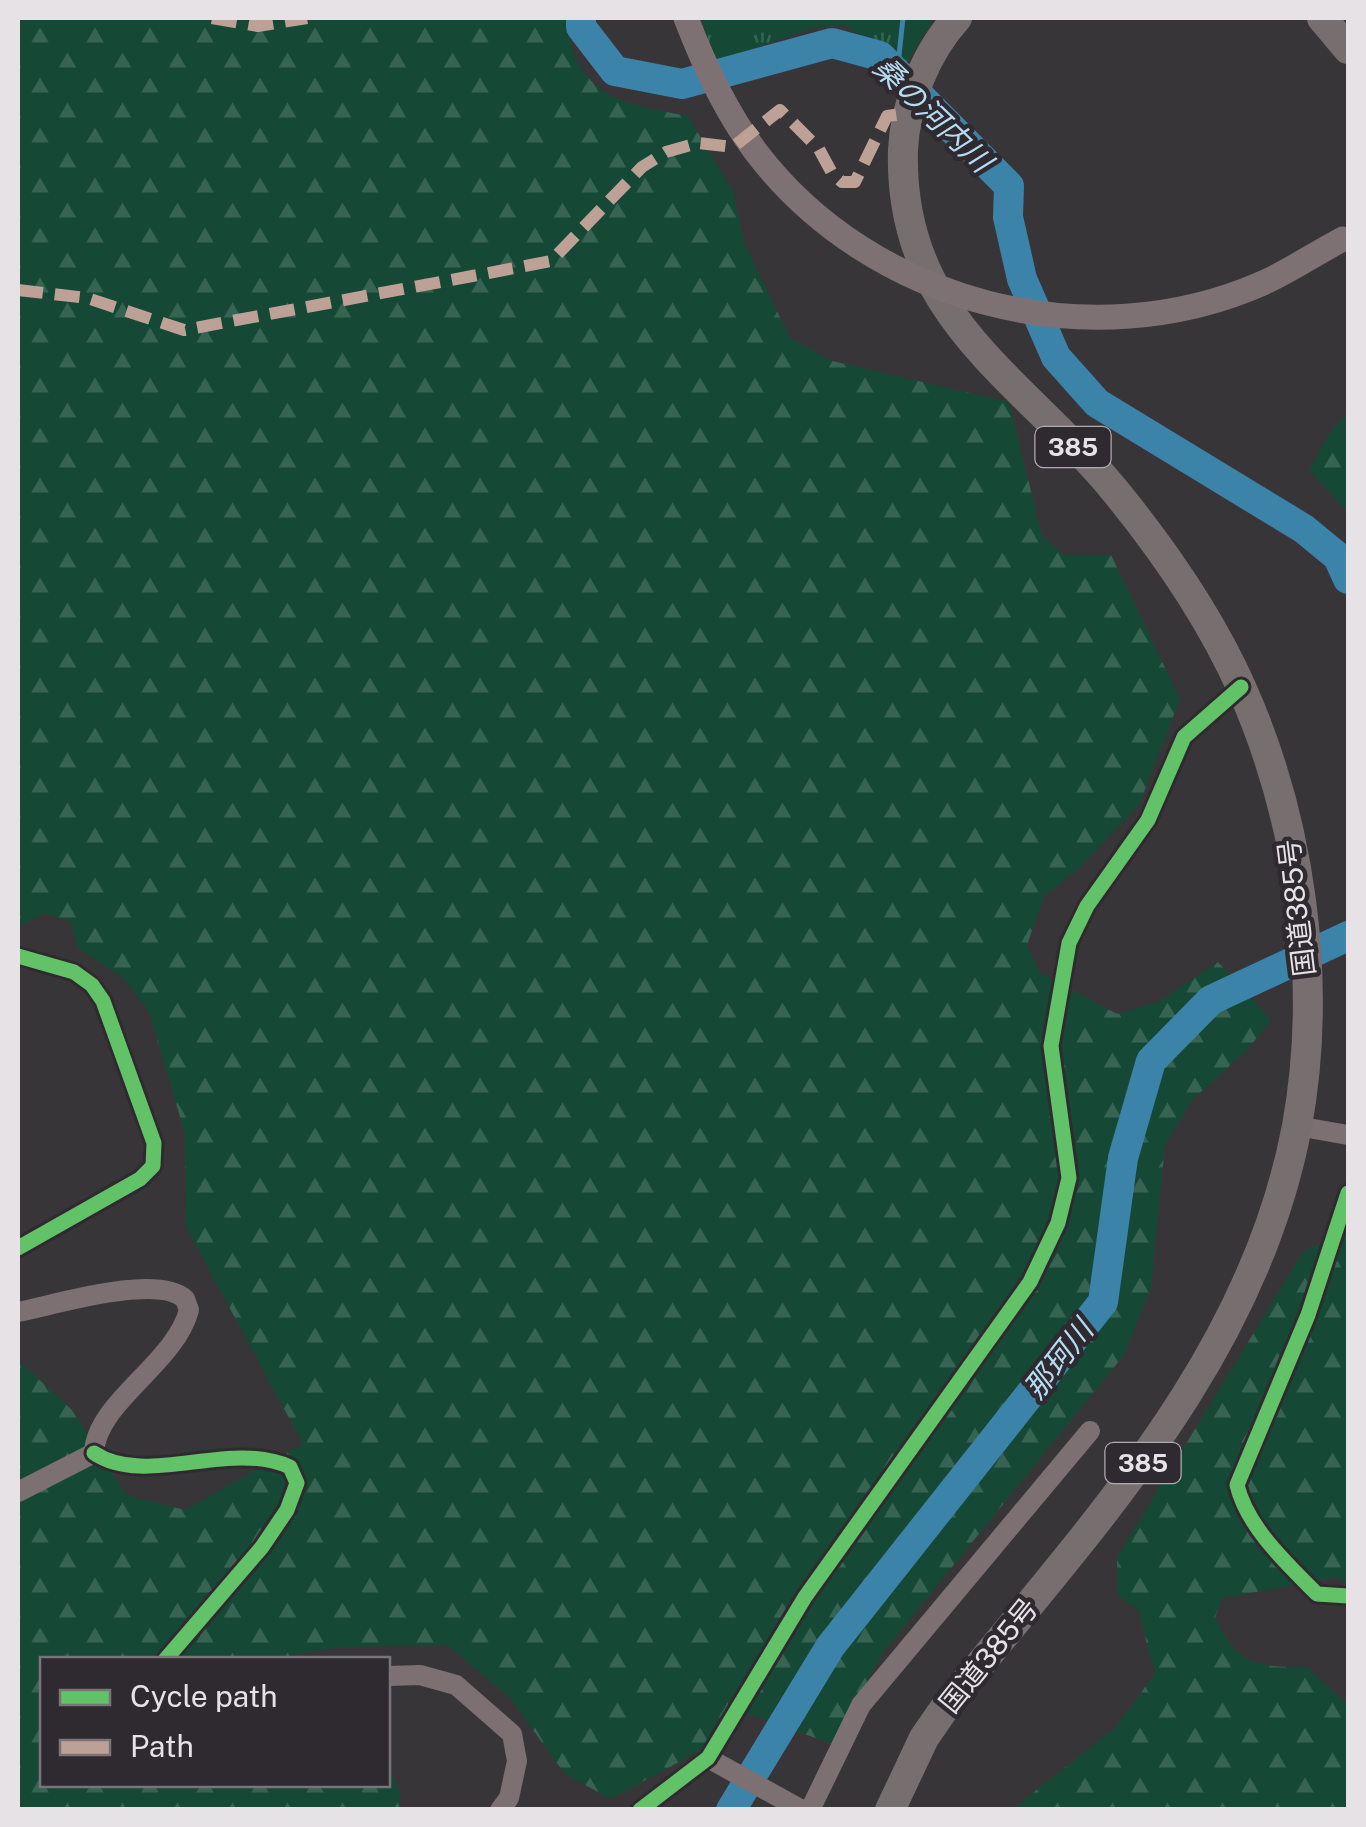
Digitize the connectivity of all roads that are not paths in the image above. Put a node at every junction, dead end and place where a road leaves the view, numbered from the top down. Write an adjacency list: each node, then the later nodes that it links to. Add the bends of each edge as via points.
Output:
1 (686, 18): 5 (main road, bridge, via 727,108 787,187 849,240 945,290 1047,315 1145,314 1264,283)
2 (957, 18): 6 (highway, 国道385号 / 385, via 924,70 908,113 905,207 917,256 976,348 1114,490 1194,603)
3 (1322, 18): 4 (highway)
4 (1348, 49)
5 (1342, 239)
6 (1241, 687): 8 (highway, 国道385号 / 385, via 1276,780 1304,927); 19 (street, via 1184,737 1148,820 1069,943 1051,1046 1069,1178 1047,1251 805,1597)
7 (18, 956): 11 (street, via 74,972 103,1001 155,1158 140,1179)
8 (1296, 1126): 9 (street); 23 (highway, 国道385号 / 385, via 1268,1232 1208,1365 1134,1474 944,1709)
9 (1348, 1135)
10 (1348, 1193): 16 (street, via 1308,1315 1237,1485 1282,1558 1317,1594)
11 (18, 1248)
12 (18, 1312): 14 (street, via 162,1288 185,1299 189,1310 176,1341 103,1423)
13 (1090, 1432): 20 (street, via 861,1704)
14 (94, 1453): 15 (street); 17 (street, via 110,1464 133,1466 270,1458 290,1468 297,1482 262,1547)
15 (18, 1492)
16 (1348, 1596)
17 (168, 1657)
18 (390, 1676): 21 (street, via 420,1674 456,1685 512,1734 518,1761)
19 (716, 1762): 20 (street); 22 (street)
20 (801, 1807)
21 (500, 1810)
22 (640, 1810)
23 (890, 1810)

